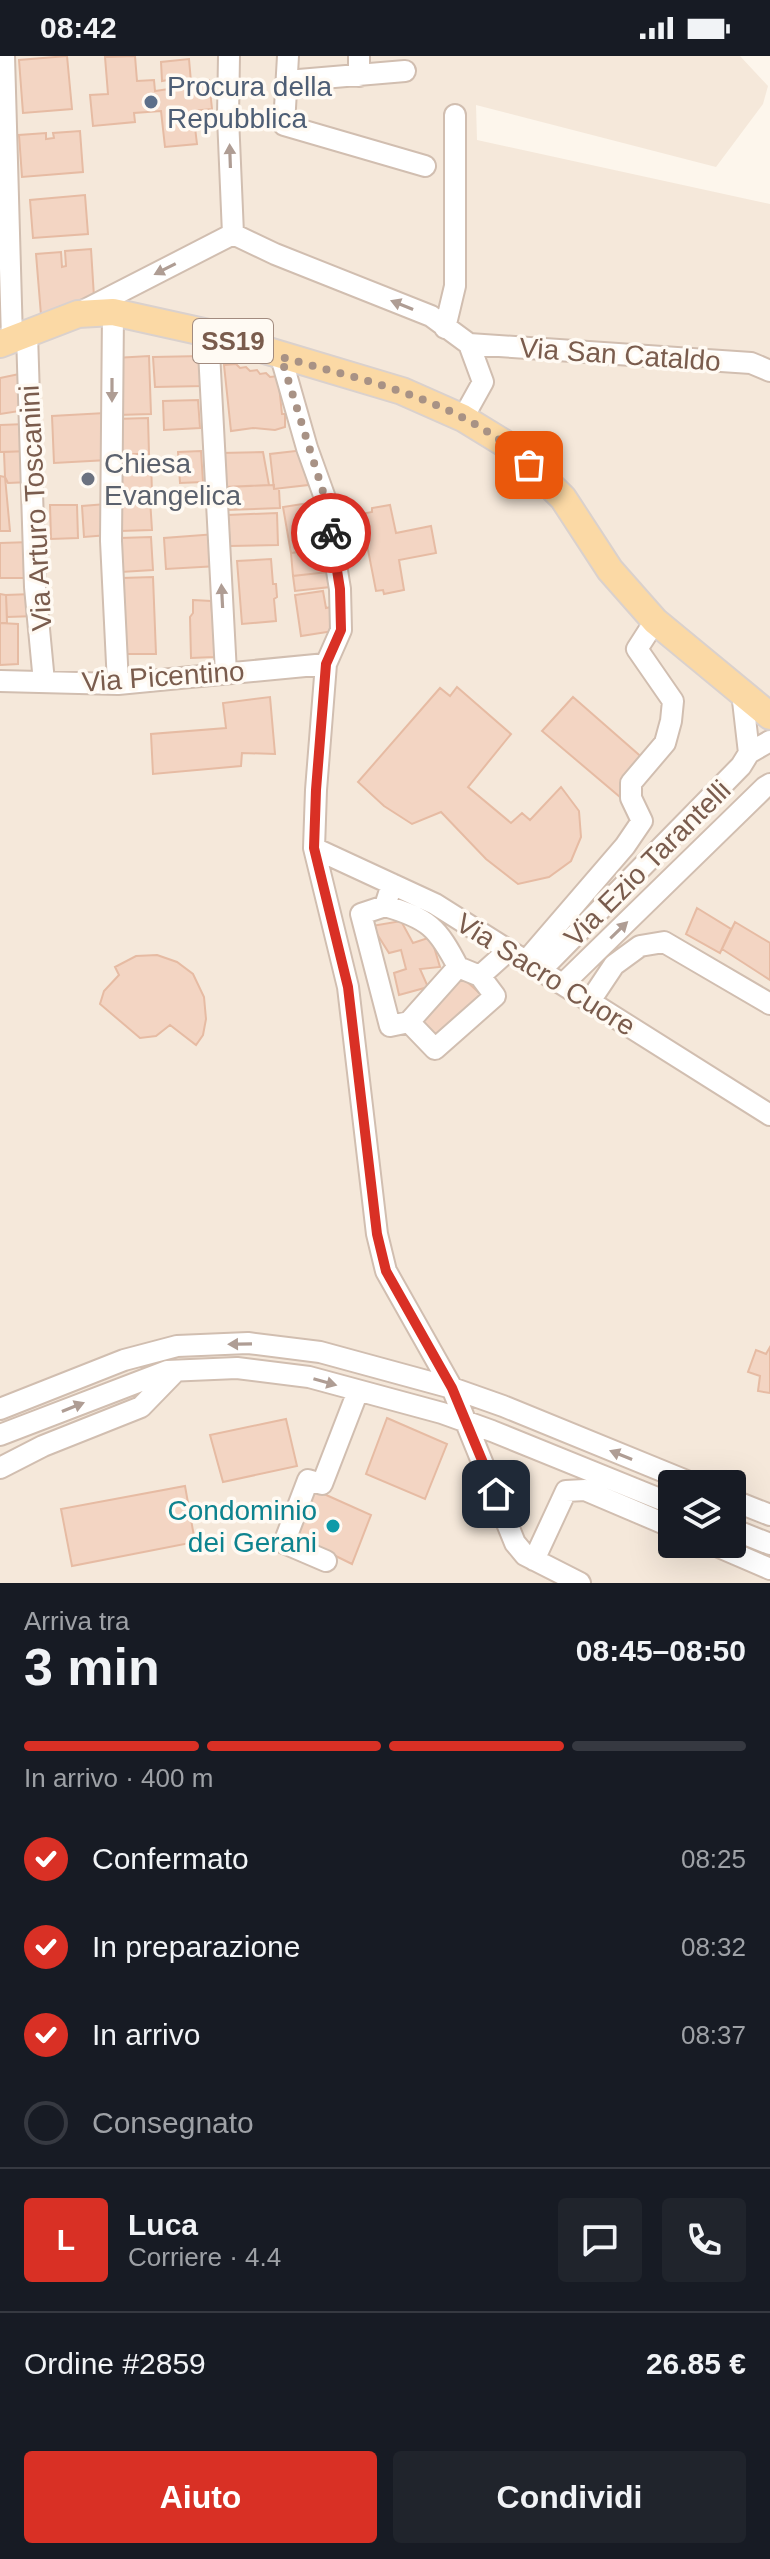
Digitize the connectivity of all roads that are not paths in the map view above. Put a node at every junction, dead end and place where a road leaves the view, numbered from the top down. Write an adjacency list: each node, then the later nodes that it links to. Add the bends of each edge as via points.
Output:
1 (4, 56): 7 (street, Via Arturo Toscanini)
2 (229, 56): 10 (street, one-way to 2)
3 (288, 56): 6 (street)
4 (359, 66): 5 (street); 6 (street)
5 (405, 71)
6 (287, 81): 9 (street, via 284,125)
7 (2, 96): 15 (street, Via Arturo Toscanini)
8 (455, 115): 13 (street, via 455,286)
9 (425, 166)
10 (233, 234): 12 (street, one-way to 12); 13 (street, one-way to 10, via 431,316)
11 (113, 312): 12 (main road, SS19); 14 (main road, SS19); 25 (street, one-way to 25, via 111,556)
12 (78, 314): 15 (main road, SS19)
13 (445, 328): 16 (street)
14 (208, 333): 17 (main road, SS19); 22 (street, one-way to 14)
15 (13, 339): 24 (street, Via Arturo Toscanini)
16 (469, 344): 18 (street, Via San Cataldo, via 751,363); 19 (street, via 483,382)
17 (281, 357): 19 (main road, SS19, via 402,391); 21 (street, via 325,498 337,563 341,630)
18 (770, 371)
19 (463, 418): 20 (main road, SS19, via 512,448 563,498 610,570)
20 (655, 621): 26 (main road, SS19); 34 (street, via 637,649 673,701 665,743 631,783 631,798 642,821)
21 (326, 664): 22 (street, Via Picentino); 31 (street)
22 (226, 673): 25 (street, Via Picentino)
23 (0, 681): 24 (street, Via Picentino)
24 (44, 682): 25 (street, Via Picentino)
25 (118, 684)
26 (742, 692): 27 (main road, SS19); 29 (street, Via Ezio Tarantelli)
27 (770, 716)
28 (770, 741): 29 (street, Via Ezio Tarantelli)
29 (749, 753): 34 (street, Via Ezio Tarantelli, via 741,766)
30 (770, 784): 37 (street, Via Ezio Tarantelli, one-way to 30)
31 (314, 848): 32 (street, Via Sacro Cuore); 43 (street, via 348,987 377,1234 386,1271)
32 (392, 884): 33 (street); 34 (street, Via Sacro Cuore)
33 (385, 906): 35 (street, via 433,927); 40 (street, via 361,914 390,1026)
34 (525, 960): 36 (street); 37 (street, Via Sacro Cuore)
35 (458, 967): 36 (street); 40 (street)
36 (480, 976): 40 (street, via 495,996 435,1049)
37 (563, 984): 38 (street, Via Sacro Cuore)
38 (590, 1001): 39 (street, via 614,965 640,946 664,942); 41 (street, Via Sacro Cuore)
39 (770, 1004)
40 (409, 1022)
41 (770, 1115)
42 (176, 1371): 44 (street, one-way to 44, via 237,1368 309,1377); 47 (street, one-way to 42); 48 (street, via 141,1407)
43 (452, 1388): 45 (street, one-way to 45, via 320,1352 248,1343 177,1346 124,1360); 46 (street); 49 (street, one-way to 43)
44 (358, 1391): 46 (street); 58 (street, via 322,1484 308,1480 284,1543)
45 (0, 1409)
46 (466, 1421): 50 (street); 57 (street, via 515,1543)
47 (0, 1435)
48 (0, 1468)
49 (660, 1470)
50 (658, 1498)
51 (746, 1506): 52 (street)
52 (770, 1515)
53 (658, 1521): 57 (street, via 585,1490 566,1491)
54 (746, 1535): 55 (street)
55 (770, 1544)
56 (744, 1558): 59 (street)
57 (534, 1560): 60 (street)
58 (326, 1561)
59 (770, 1569)
60 (580, 1583)

